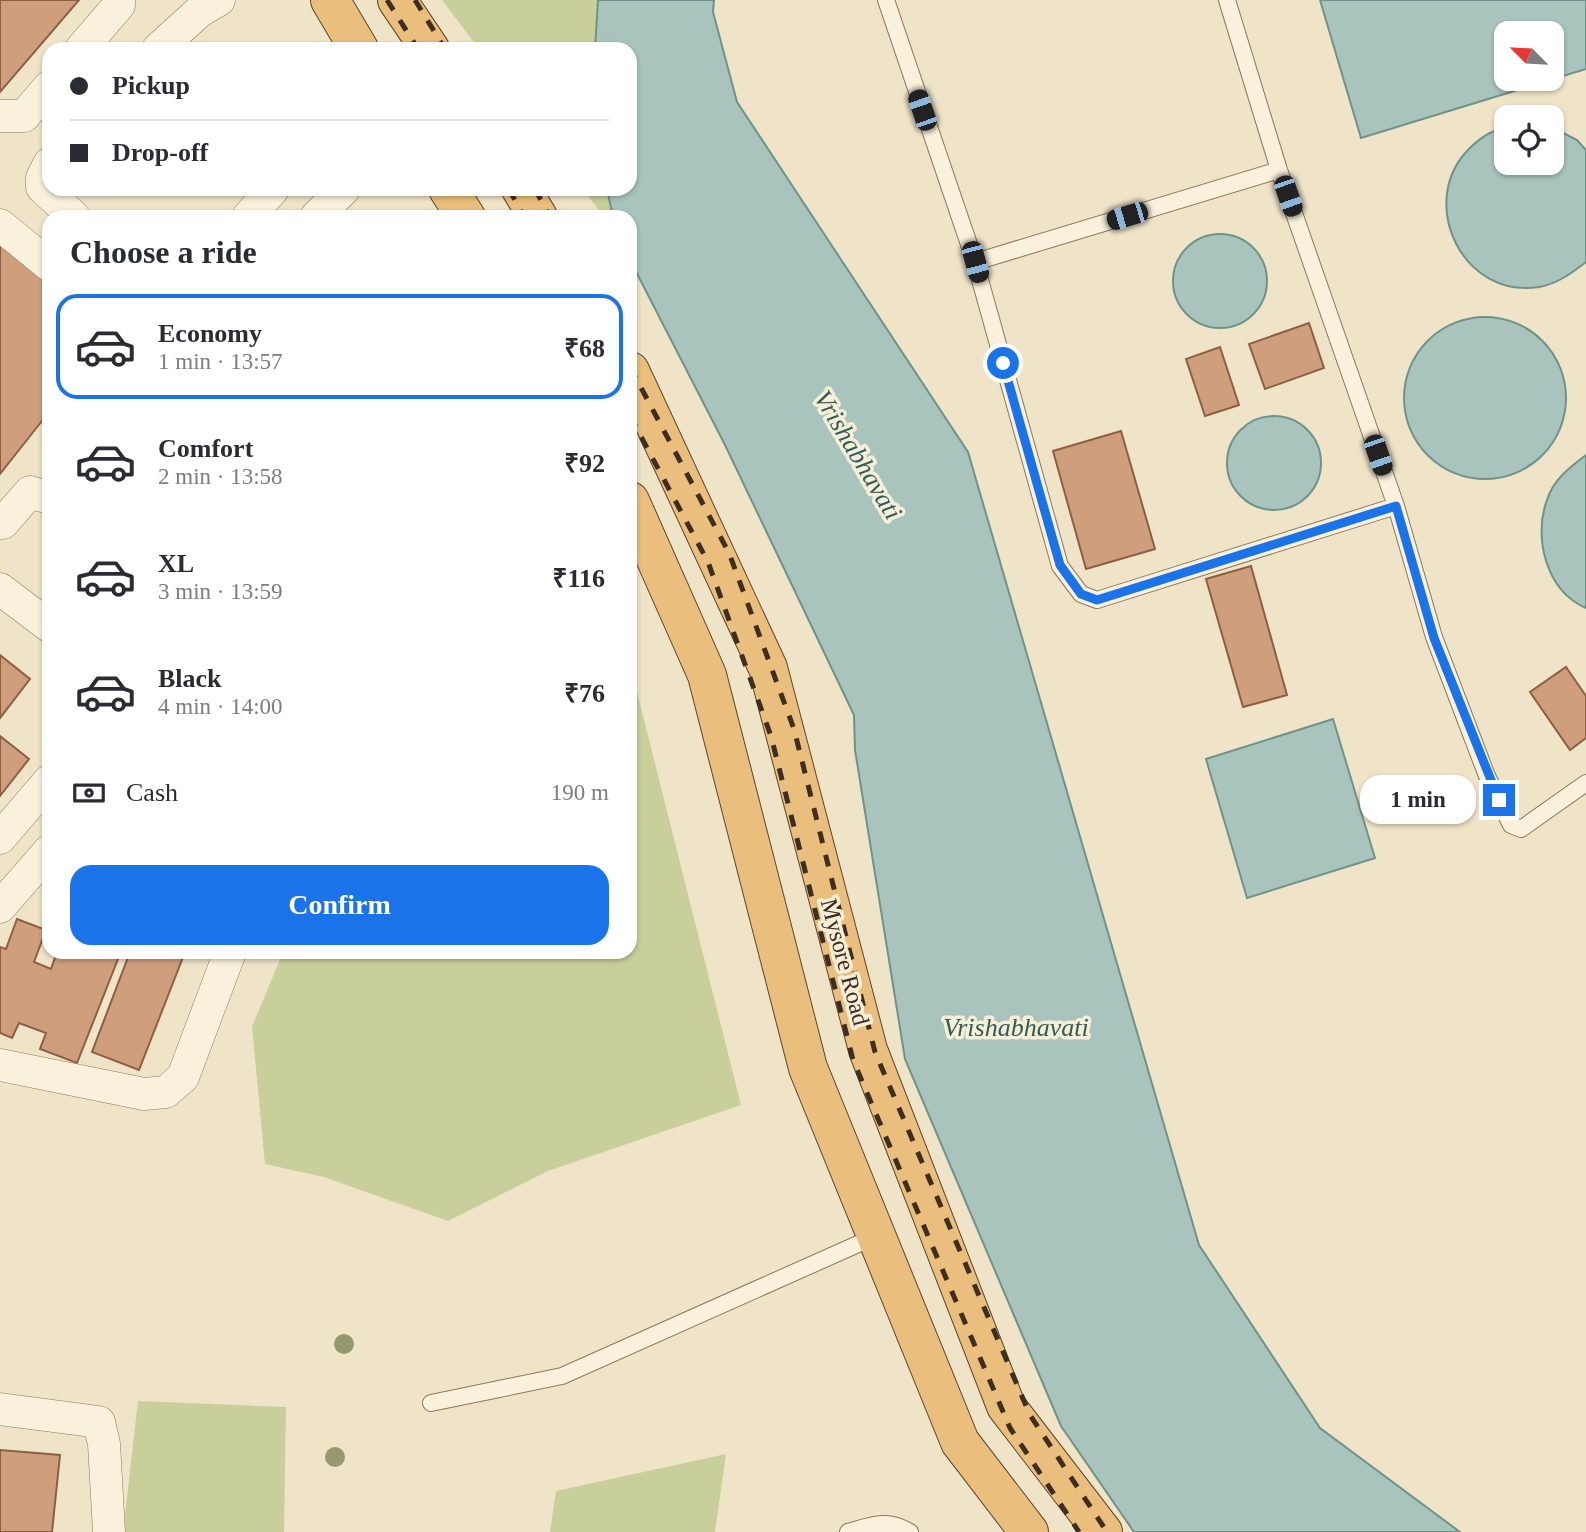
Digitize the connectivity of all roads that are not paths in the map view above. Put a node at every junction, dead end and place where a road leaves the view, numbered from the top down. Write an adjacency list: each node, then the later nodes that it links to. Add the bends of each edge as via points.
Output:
1 (119, 0): 7 (street)
2 (219, 0): 8 (street)
3 (330, 0): 9 (highway)
4 (397, 0): 10 (highway)
5 (886, 0): 22 (lane)
6 (1227, 0): 13 (lane)
7 (87, 42)
8 (166, 42)
9 (355, 42)
10 (425, 42)
11 (42, 95): 12 (street, via 24,116)
12 (0, 116)
13 (1279, 170): 22 (lane); 25 (lane)
14 (52, 196): 17 (street)
15 (267, 196): 18 (street)
16 (338, 196): 19 (street)
17 (67, 210)
18 (254, 210)
19 (323, 210)
20 (0, 225): 21 (street)
21 (42, 259)
22 (975, 262): 25 (lane, via 1060,565 1081,594 1097,600)
23 (637, 386): 44 (highway, Mysore Road, via 768,668 868,1050 1006,1406)
24 (42, 496): 27 (street, via 30,492 3,523)
25 (1396, 506): 30 (lane, via 1434,638 1487,776 1511,825 1521,830)
26 (637, 517): 37 (highway, via 707,675 808,1068)
27 (0, 521)
28 (0, 589): 29 (street)
29 (42, 621)
30 (1586, 783)
31 (42, 789): 32 (street)
32 (0, 838)
33 (42, 859): 34 (street)
34 (0, 907)
35 (227, 959): 36 (street, via 184,1077 166,1092 144,1094)
36 (0, 1065)
37 (876, 1236): 38 (lane, via 562,1376); 43 (highway, via 960,1442)
38 (431, 1403)
39 (0, 1409): 40 (street, via 99,1422)
40 (109, 1532)
41 (848, 1532): 42 (lane, via 883,1522)
42 (910, 1532)
43 (1029, 1532)
44 (1103, 1532)

